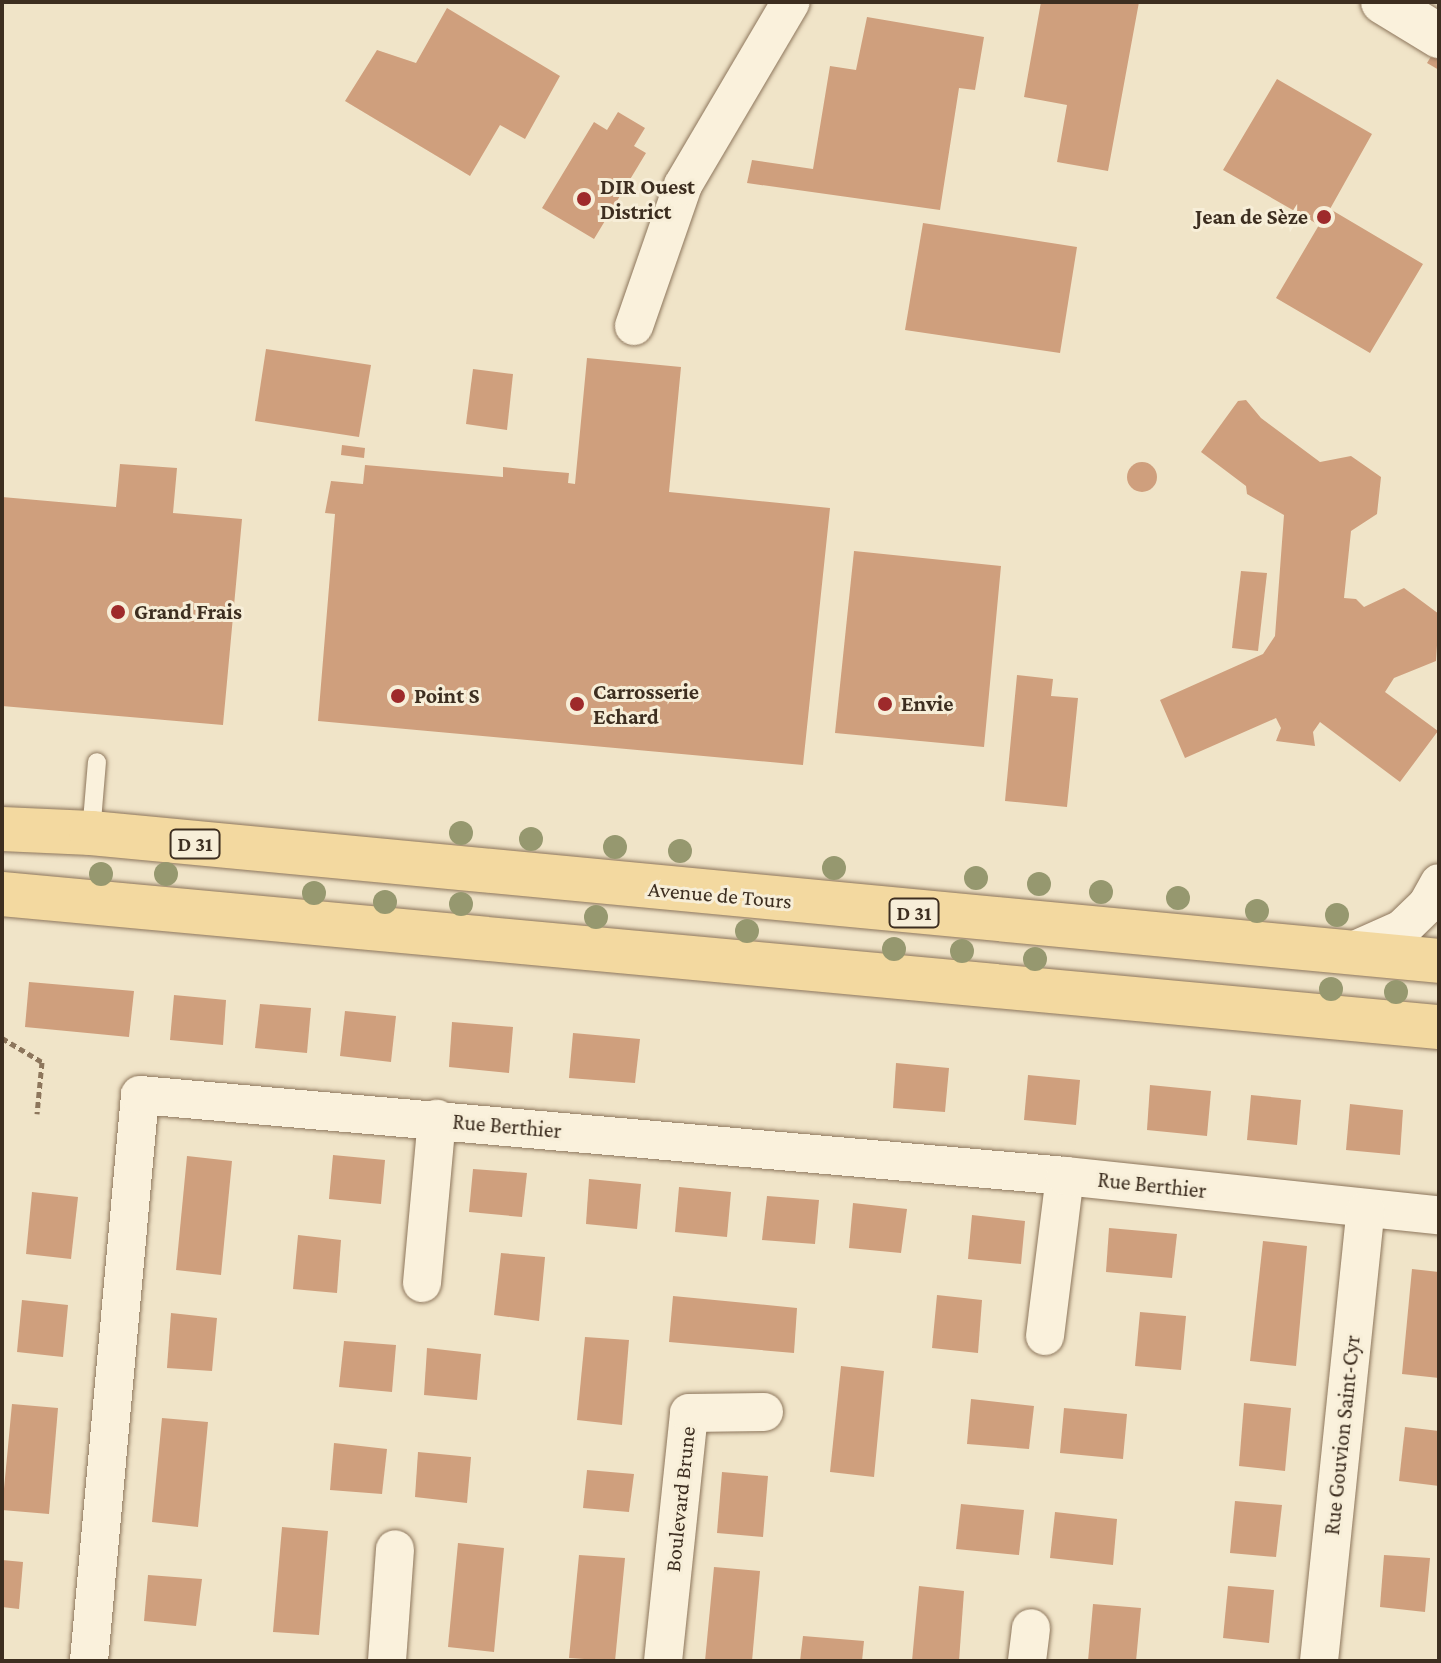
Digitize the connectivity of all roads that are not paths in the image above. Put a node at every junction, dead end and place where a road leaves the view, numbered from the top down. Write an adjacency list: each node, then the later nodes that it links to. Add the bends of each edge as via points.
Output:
1 (791, 2): 4 (street, via 683,185)
2 (1383, 2): 3 (street)
3 (1439, 36)
4 (634, 326)
5 (97, 762): 7 (lane)
6 (2, 829): 7 (main road, Avenue de Tours / D 31)
7 (91, 833): 10 (main road, Avenue de Tours / D 31)
8 (1439, 883): 10 (street, via 1427,905 1402,929)
9 (2, 894): 12 (main road)
10 (1348, 953): 11 (main road, Avenue de Tours / D 31)
11 (1439, 961)
12 (1439, 1027)
13 (437, 1119): 14 (street, Rue Berthier); 17 (street); 21 (street, Rue Berthier, via 140,1095)
14 (1065, 1176): 15 (street, Rue Berthier); 18 (street)
15 (1366, 1210): 16 (street, Rue Berthier); 24 (street, Rue Gouvion Saint-Cyr)
16 (1439, 1215)
17 (422, 1283)
18 (1045, 1336)
19 (764, 1412): 23 (street, Boulevard Brune, via 689,1413)
20 (395, 1549): 22 (street)
21 (89, 1661)
22 (387, 1661)
23 (663, 1661)
24 (1319, 1661)

